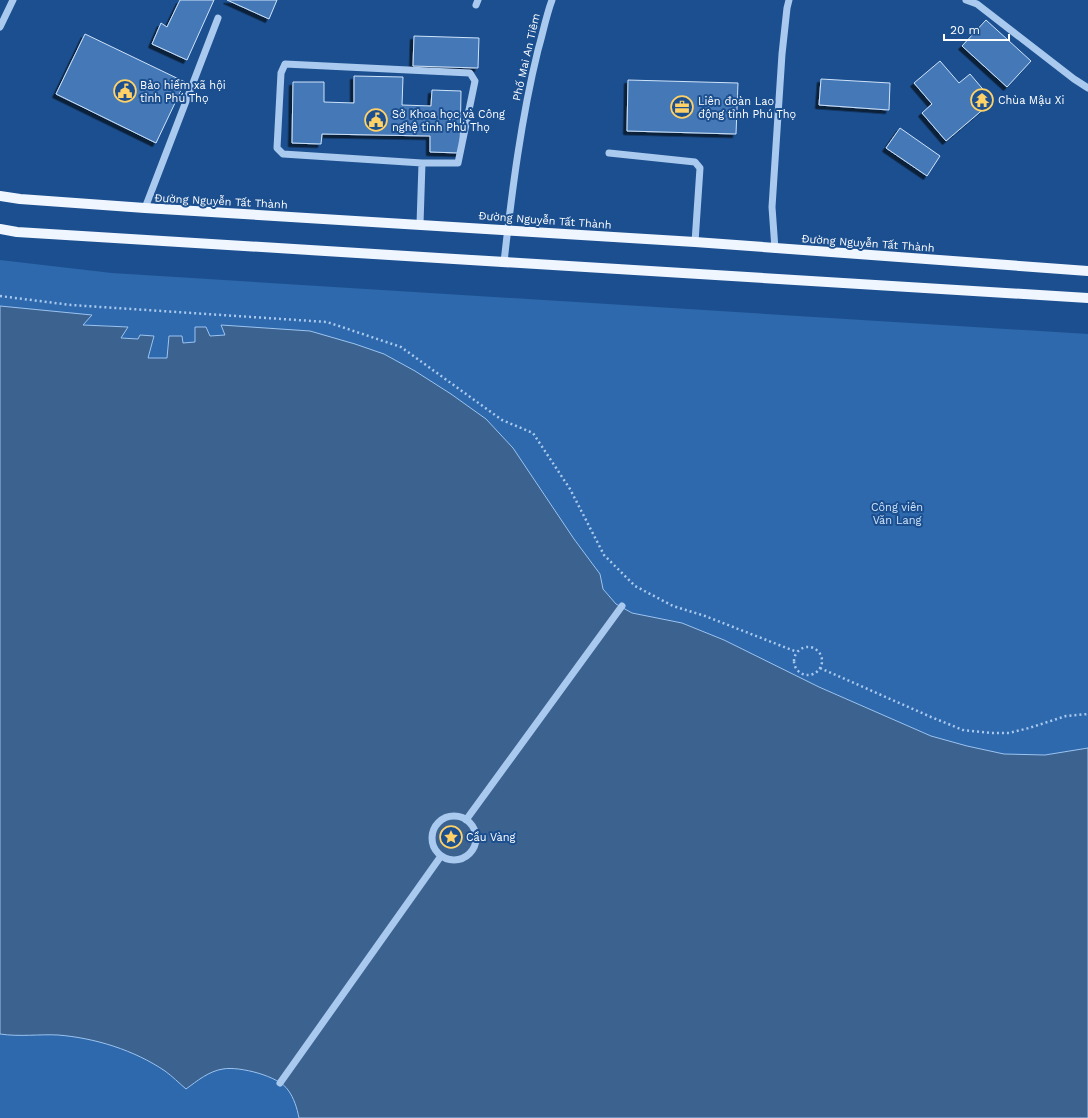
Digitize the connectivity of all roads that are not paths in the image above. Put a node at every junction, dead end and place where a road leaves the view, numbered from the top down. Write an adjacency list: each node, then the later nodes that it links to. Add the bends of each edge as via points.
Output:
1 (13, 0): 6 (street)
2 (552, 0): 14 (street, Phố Mai An Tiêm, via 523,119)
3 (789, 0): 16 (street, via 782,54 772,207)
4 (966, 0): 7 (street, via 977,4)
5 (218, 18): 11 (street)
6 (0, 27)
7 (1088, 88)
8 (609, 153): 15 (street, via 695,162 700,168)
9 (422, 163): 9 (street, via 283,154 277,148 281,73 285,64 470,73 475,81 458,164); 12 (street)
10 (0, 196): 11 (main road, Đường Nguyễn Tất Thành)
11 (145, 208): 12 (main road, Đường Nguyễn Tất Thành)
12 (420, 224): 14 (main road, Đường Nguyễn Tất Thành)
13 (0, 229): 17 (main road)
14 (508, 230): 15 (main road, Đường Nguyễn Tất Thành); 17 (street, Phố Mai An Tiêm)
15 (695, 242): 16 (main road, Đường Nguyễn Tất Thành)
16 (775, 249): 18 (main road, Đường Nguyễn Tất Thành)
17 (504, 262): 19 (main road)
18 (1088, 271)
19 (1088, 298)
20 (622, 606): 21 (street)
21 (466, 820): 22 (street, via 476,837 472,850 454,860); 22 (street, via 452,816 438,822 431,836 435,850)
22 (441, 856): 23 (street)
23 (280, 1083)

